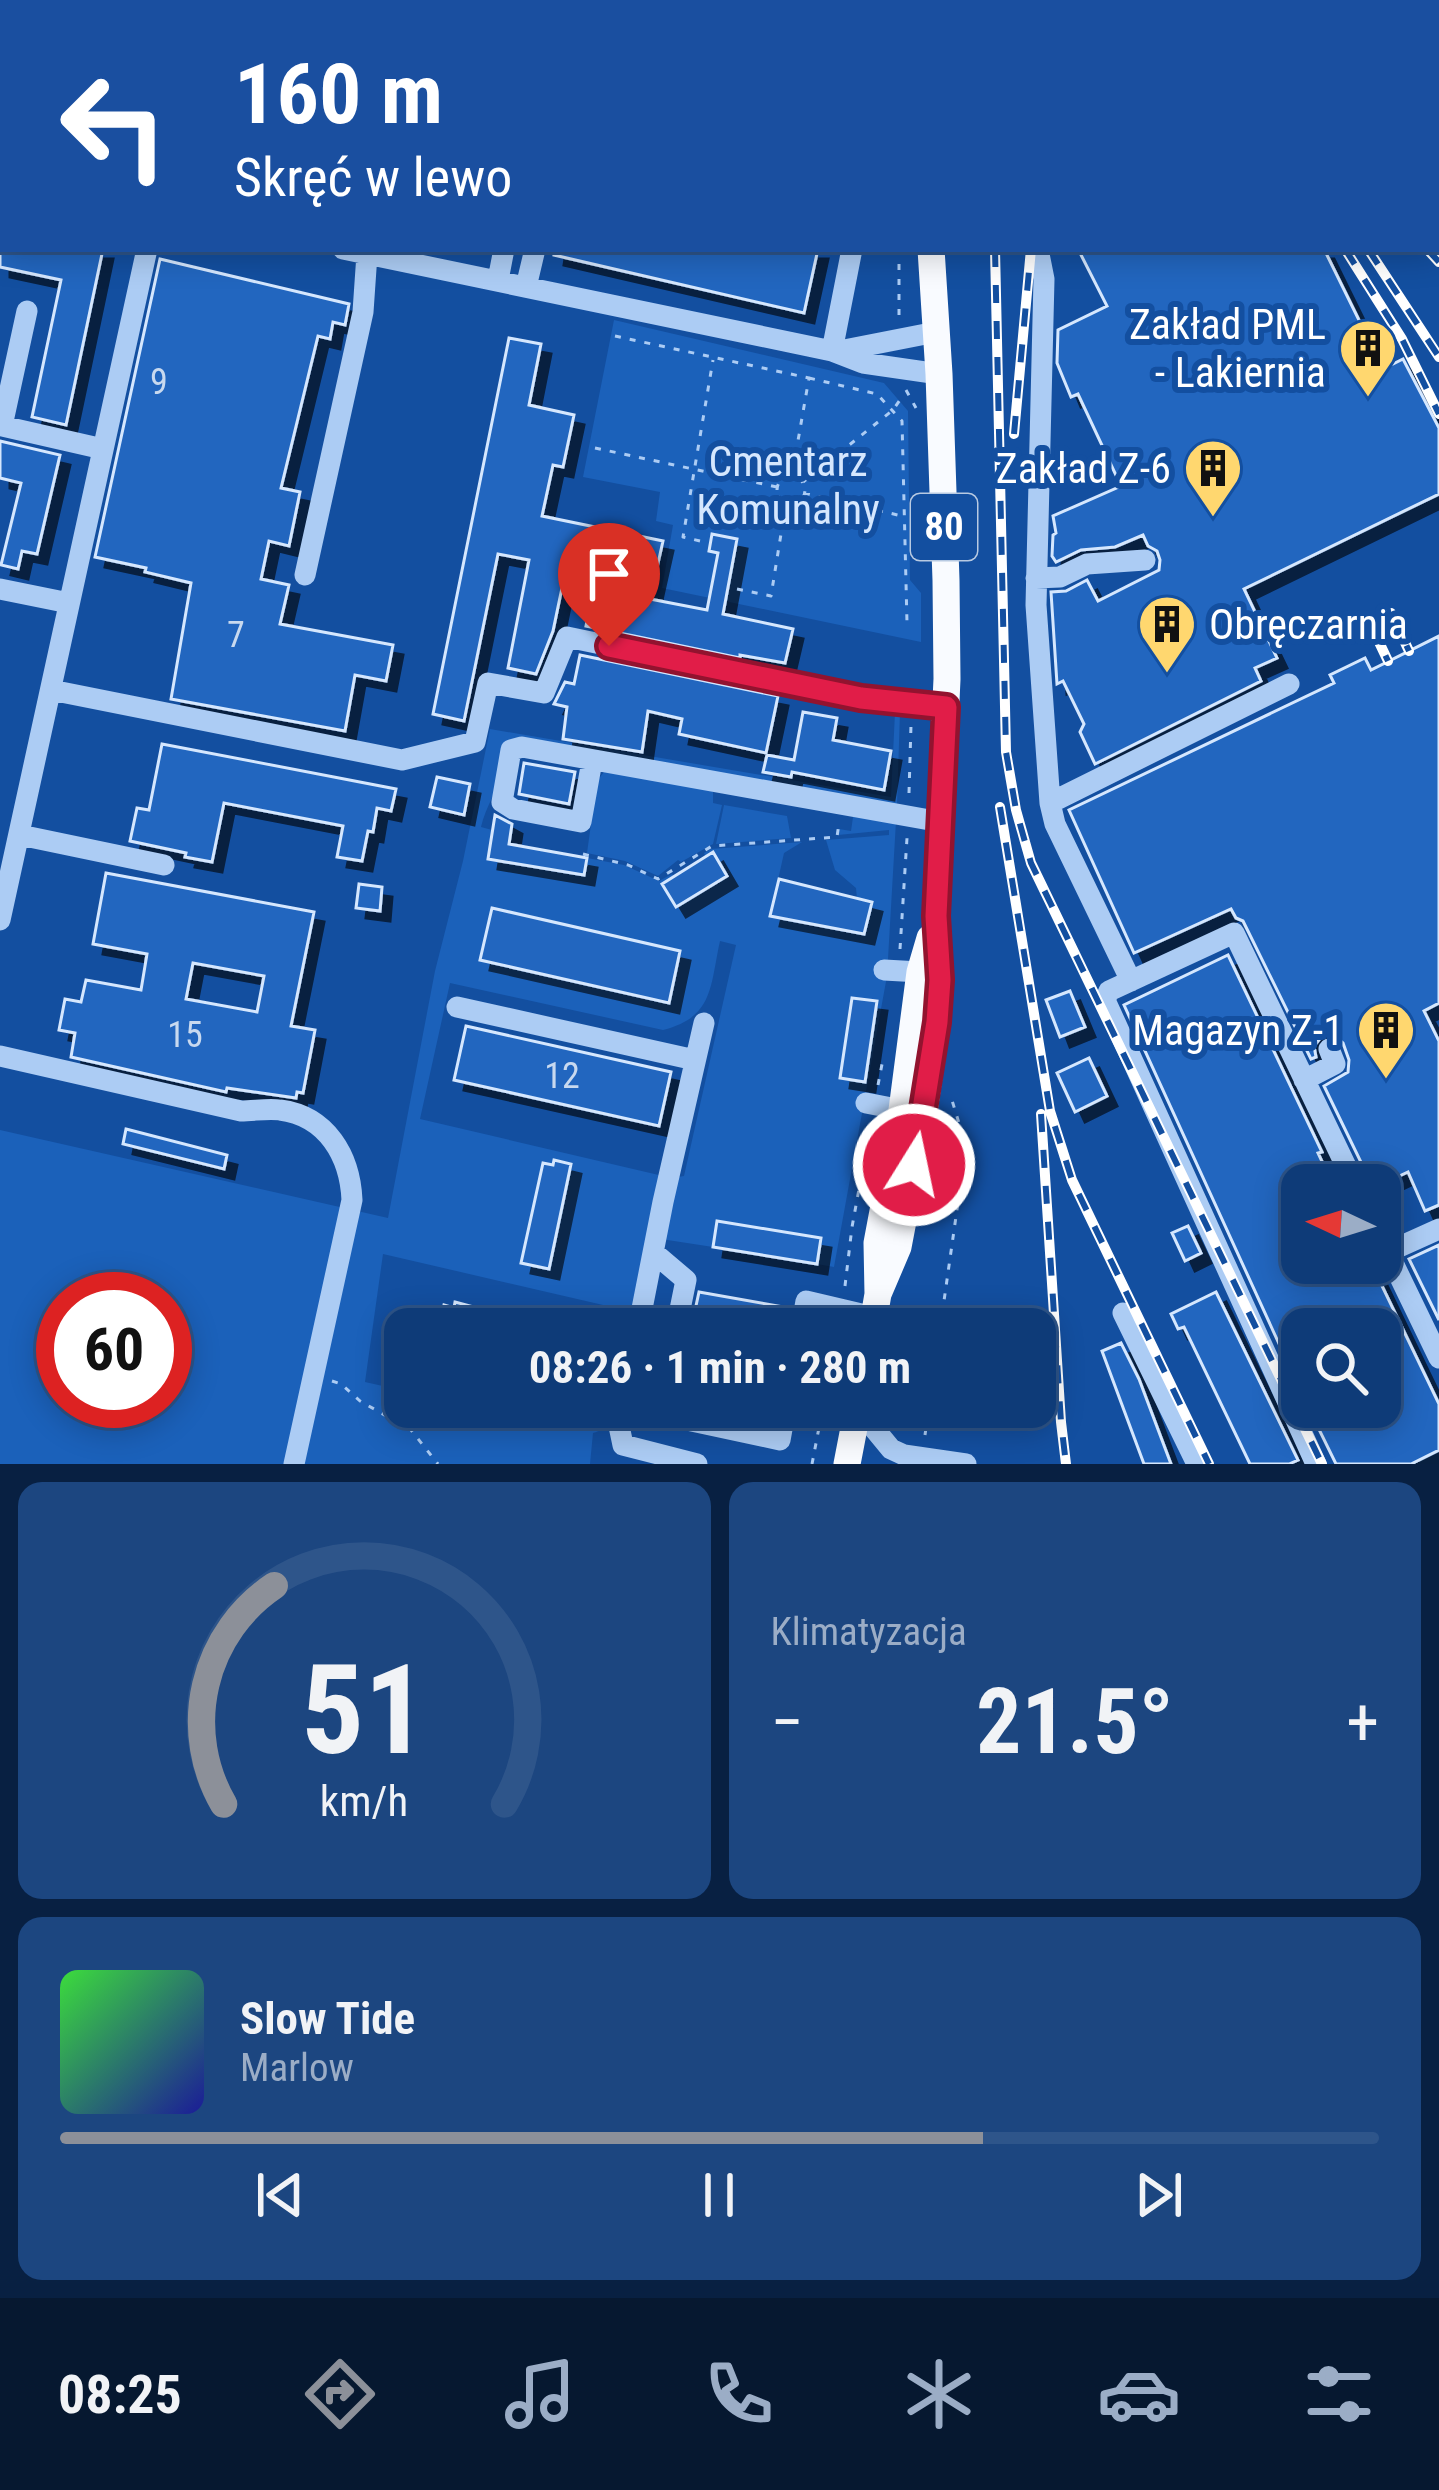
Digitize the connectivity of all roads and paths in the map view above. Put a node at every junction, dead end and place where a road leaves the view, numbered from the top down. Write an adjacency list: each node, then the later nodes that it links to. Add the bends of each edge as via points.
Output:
1 (146, 252): 21 (street)
2 (503, 252): 9 (street)
3 (534, 252): 10 (street)
4 (851, 252): 15 (street)
5 (899, 252): 12 (path)
6 (931, 252): 13 (main road, 80)
7 (1039, 252): 33 (street)
8 (373, 253): 9 (street); 32 (street)
9 (498, 280): 10 (street)
10 (526, 286): 15 (street)
11 (27, 311): 21 (street, via 2,426)
12 (900, 325)
13 (936, 332): 15 (street); 17 (main road, 80)
14 (615, 336): 16 (path)
15 (832, 351): 17 (street)
16 (713, 358): 18 (path); 23 (path)
17 (939, 374): 40 (main road, 80)
18 (809, 378): 20 (path, via 877,394); 24 (path)
19 (902, 397): 20 (path)
20 (893, 410): 25 (path); 29 (path, via 904,426)
21 (103, 448): 36 (street)
22 (595, 448): 23 (path)
23 (694, 469): 26 (path); 30 (path, via 682,537)
24 (792, 476): 25 (path); 26 (path)
25 (803, 482): 27 (path)
26 (777, 487): 28 (path)
27 (804, 493): 28 (path); 29 (path)
28 (786, 503): 35 (path, via 771,596)
29 (905, 516): 37 (path)
30 (700, 541)
31 (1145, 560): 33 (street)
32 (305, 575)
33 (1036, 578): 42 (street)
34 (0, 589): 36 (street)
35 (736, 589)
36 (69, 603): 39 (street)
37 (907, 623)
38 (1289, 684): 42 (street)
39 (51, 690): 40 (street, via 402,760 476,742 488,682 544,693 567,638 861,698); 45 (street)
40 (946, 707): 44 (main road, 80)
41 (592, 761): 41 (street, via 581,822 502,802 516,747); 43 (street)
42 (1050, 803): 52 (street)
43 (842, 804): 44 (street); 46 (path, via 836,837 712,846 658,879)
44 (941, 821): 48 (main road, 80)
45 (20, 835): 47 (street); 49 (street)
46 (584, 854)
47 (164, 866)
48 (936, 916): 51 (main road, 80); 72 (main road, 80, via 940,980 924,1111 898,1247)
49 (0, 920)
50 (884, 970): 51 (street)
51 (920, 972): 61 (main road, 80)
52 (1131, 981): 58 (street, via 1234,933); 92 (street, via 1105,1000)
53 (457, 1007): 57 (street)
54 (704, 1023): 57 (street)
55 (1329, 1049): 58 (street, via 1335,1064)
56 (0, 1056): 76 (street, via 319,1124 341,1152 352,1200)
57 (695, 1060): 65 (street)
58 (1304, 1080): 62 (street)
59 (951, 1098): 73 (path, via 966,1146)
60 (866, 1103): 61 (street)
61 (902, 1110): 71 (main road, 80, via 877,1244)
62 (1345, 1164)
63 (1439, 1228): 64 (street)
64 (1401, 1239)
65 (653, 1252): 67 (street); 68 (street, via 686,1280)
66 (1401, 1279): 75 (street)
67 (642, 1308)
68 (680, 1308)
69 (805, 1308): 70 (street, via 806,1300)
70 (848, 1308)
71 (875, 1308)
72 (877, 1308)
73 (943, 1308)
74 (1123, 1313): 91 (street)
75 (1439, 1358)
76 (314, 1374): 85 (street); 86 (path, via 411,1430)
77 (724, 1428): 78 (street, via 779,1440)
78 (782, 1428)
79 (819, 1428): 88 (path)
80 (854, 1428): 89 (main road)
81 (874, 1428): 84 (street)
82 (921, 1428): 84 (path)
83 (622, 1455): 87 (street)
84 (910, 1459): 90 (street)
85 (295, 1464)
86 (438, 1464)
87 (697, 1464)
88 (812, 1464)
89 (847, 1464)
90 (966, 1464)
91 (1196, 1464)
92 (1316, 1464)

